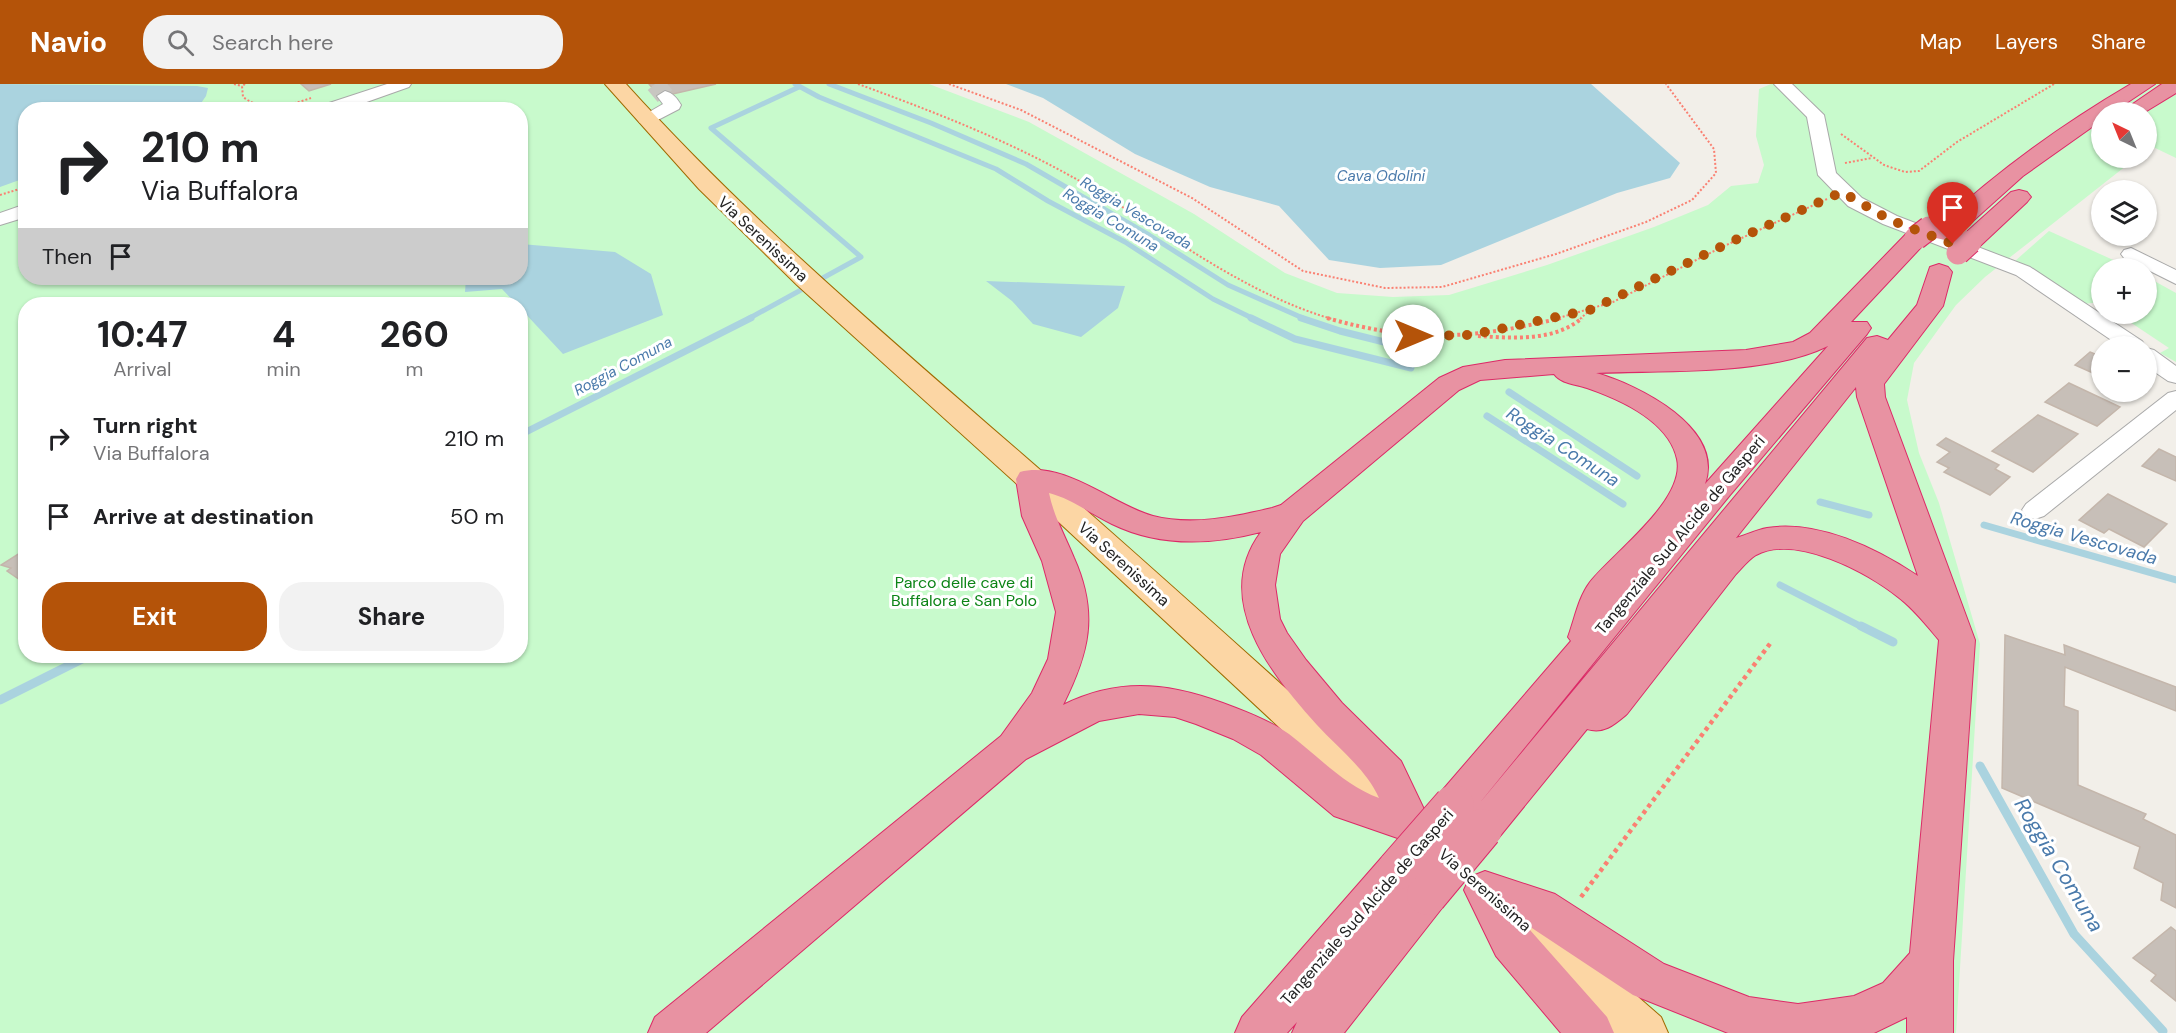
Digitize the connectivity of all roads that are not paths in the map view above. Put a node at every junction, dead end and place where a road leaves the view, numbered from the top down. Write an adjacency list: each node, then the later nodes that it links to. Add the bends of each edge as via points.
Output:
1 (403, 84): 8 (street)
2 (424, 84): 9 (street)
3 (614, 84): 11 (main road, Via Serenissima)
4 (1782, 84): 20 (street, via 1810,109 1817,121 1824,167 1842,192 1890,220 2023,271)
5 (2145, 84): 17 (highway, via 2045,150 1962,216)
6 (2176, 84): 10 (highway)
7 (671, 98): 11 (street)
8 (325, 102)
9 (373, 102)
10 (2147, 102)
11 (646, 119): 25 (main road, Via Serenissima, via 754,231)
12 (2091, 141): 17 (highway, Tangenziale Sud Alcide de Gasperi, via 2036,183)
13 (18, 213): 14 (street)
14 (0, 219)
15 (18, 223): 16 (street)
16 (0, 230)
17 (1941, 244): 22 (highway, via 1820,339 1800,349 1746,358); 28 (highway, via 1930,306 1870,384 1871,397); 29 (highway, Tangenziale Sud Alcide de Gasperi, via 1770,427); 31 (highway, Tangenziale Sud Alcide de Gasperi, via 1796,439)
18 (2131, 254): 19 (street)
19 (2176, 278)
20 (2119, 336)
21 (2157, 363): 23 (street)
22 (1534, 367): 27 (highway, via 1473,373 1449,384); 29 (highway, via 1584,377 1644,402 1671,423 1692,457 1693,474 1683,498 1601,592)
23 (2176, 376)
24 (2176, 398): 26 (street)
25 (1031, 479): 27 (highway, via 1078,492 1131,520 1167,528 1203,532 1240,528); 30 (highway, via 1038,516 1059,561 1073,612 1066,659 1046,702); 33 (main road, Via Serenissima)
26 (2035, 510)
27 (1292, 513): 33 (highway, via 1264,552 1258,585 1263,619 1293,670 1387,772)
28 (1957, 640): 31 (highway, via 1928,602 1874,565 1815,542 1770,540 1745,547 1724,566 1614,704); 36 (highway)
29 (1581, 653): 32 (highway, Tangenziale Sud Alcide de Gasperi)
30 (1013, 748): 33 (highway, via 1091,708 1139,699 1175,702 1246,728 1274,744 1348,804); 37 (highway)
31 (1545, 755): 32 (highway, Tangenziale Sud Alcide de Gasperi)
32 (1468, 817): 34 (highway, Tangenziale Sud Alcide de Gasperi, bridge)
33 (1412, 826): 35 (main road, Via Serenissima)
34 (1412, 882): 38 (highway, Tangenziale Sud Alcide de Gasperi); 39 (highway, Tangenziale Sud Alcide de Gasperi)
35 (1485, 890): 36 (highway, via 1540,908 1649,980 1749,1019 1797,1026 1857,1018 1899,998); 40 (highway, via 1510,942); 41 (main road, Via Serenissima)
36 (1931, 961): 42 (highway)
37 (671, 1033)
38 (1258, 1033)
39 (1315, 1033)
40 (1591, 1033)
41 (1645, 1033)
42 (1930, 1033)

